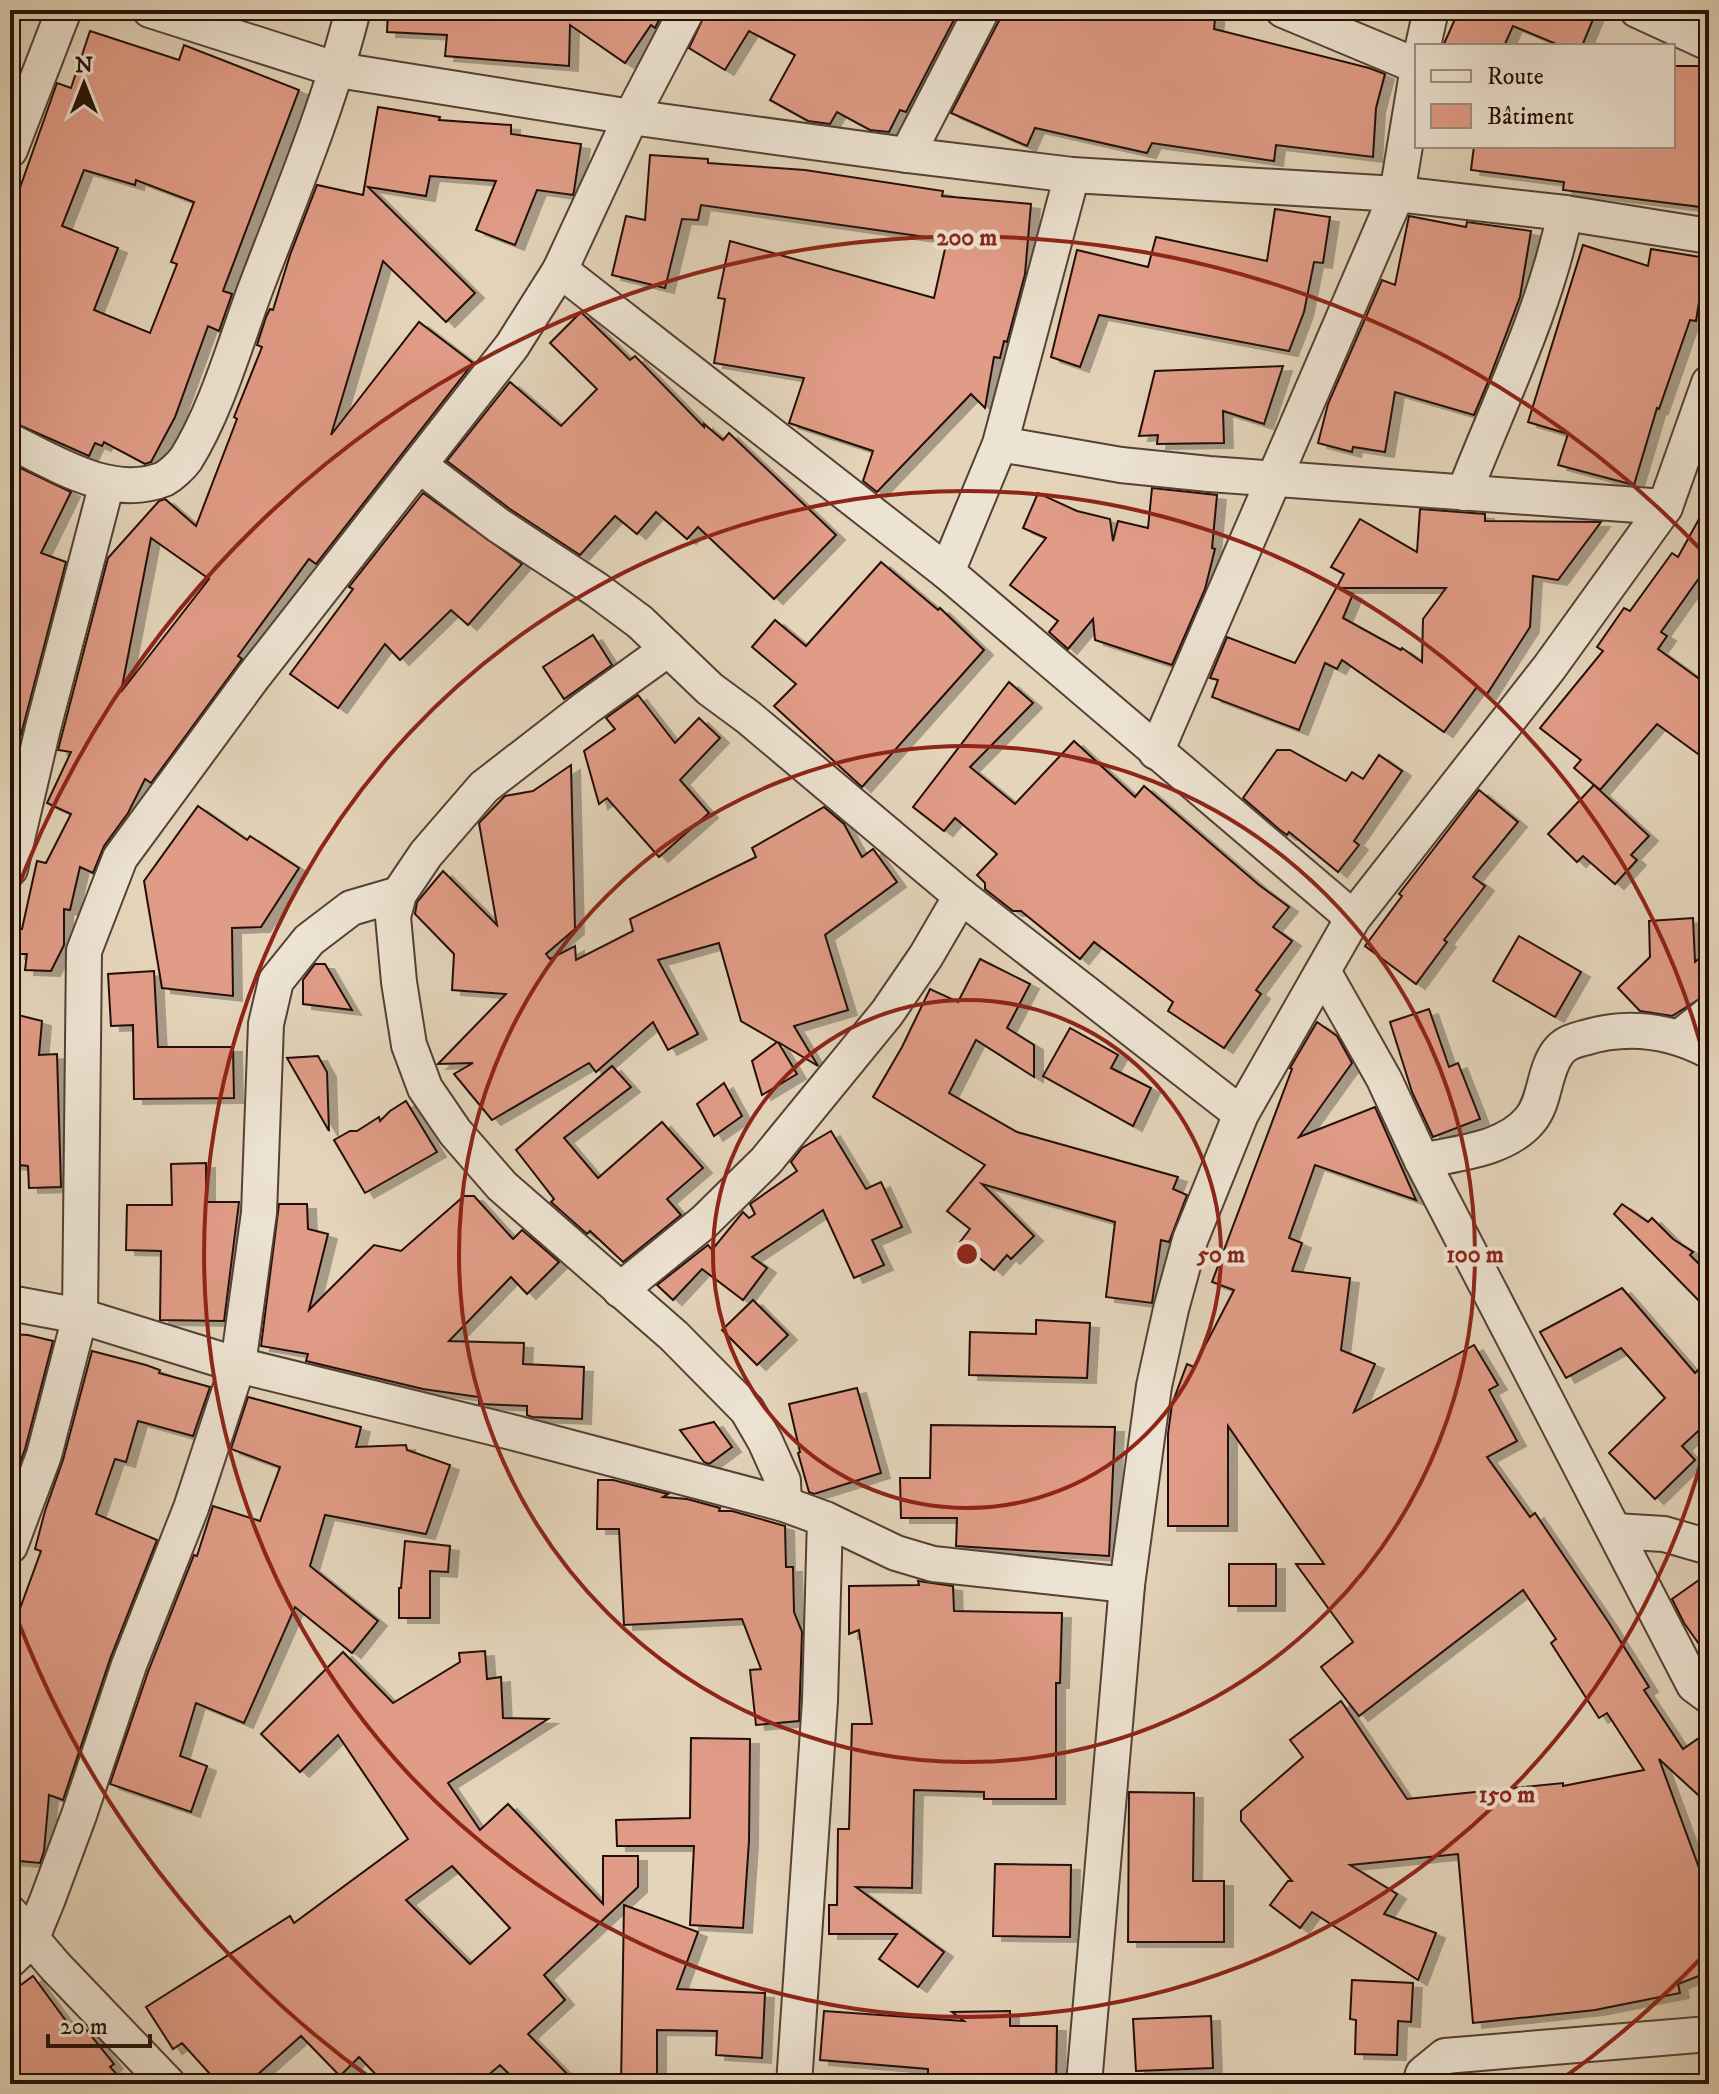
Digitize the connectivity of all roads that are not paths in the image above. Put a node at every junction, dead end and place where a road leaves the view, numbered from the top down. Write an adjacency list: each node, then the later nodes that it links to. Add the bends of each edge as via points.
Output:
1 (64, 10): 15 (street)
2 (150, 10): 12 (street)
3 (353, 10): 12 (street)
4 (687, 10): 14 (street)
5 (982, 10): 16 (street)
6 (1283, 10): 11 (street)
7 (1431, 10): 10 (street)
8 (1637, 10): 9 (street)
9 (1709, 43)
10 (1423, 44)
11 (1415, 65)
12 (338, 70): 14 (street); 27 (street, via 214,399 185,461 167,478 138,486)
13 (1415, 85): 18 (street)
14 (631, 117): 16 (street); 21 (street)
15 (10, 150)
16 (907, 155): 17 (street)
17 (1072, 175): 18 (street); 24 (street)
18 (1397, 194): 19 (street); 26 (street)
19 (1565, 213): 20 (street); 28 (street, via 1537,311)
20 (1709, 236)
21 (560, 270): 25 (street, via 512,346); 30 (street)
22 (1709, 383): 29 (street)
23 (10, 441): 27 (street)
24 (1000, 444): 26 (street, via 1121,465); 30 (street)
25 (419, 465): 31 (street, via 608,598); 44 (street, via 120,858 98,909 84,951)
26 (1276, 477): 28 (street); 32 (street)
27 (107, 483): 33 (street)
28 (1464, 493): 29 (street)
29 (1665, 507): 36 (street, via 1549,668)
30 (947, 572): 32 (street)
31 (668, 649): 34 (street, via 484,787); 35 (street)
32 (1156, 752): 36 (street)
33 (10, 869)
34 (399, 894): 42 (street, via 393,917 399,982 409,1045 425,1088 502,1186); 45 (street, via 351,908 309,940 276,981 266,1024 259,1213)
35 (961, 896): 40 (street); 42 (street, via 887,1013 766,1161 693,1231)
36 (1353, 918): 37 (street)
37 (1323, 971): 40 (street); 41 (street, via 1384,1079)
38 (1709, 1014): 39 (street)
39 (1694, 1044): 41 (street, via 1649,1031 1608,1031 1566,1044 1556,1054 1530,1120 1505,1140)
40 (1241, 1114): 51 (street, via 1190,1240 1171,1309 1154,1386)
41 (1422, 1161): 48 (street)
42 (620, 1290): 46 (street, via 747,1410 783,1481)
43 (10, 1303): 44 (street)
44 (80, 1316): 45 (street); 49 (street, via 44,1455)
45 (238, 1365): 46 (street); 54 (street, via 79,1815)
46 (784, 1504): 47 (street)
47 (825, 1519): 51 (street, via 896,1553 933,1564); 57 (street, via 820,1701)
48 (1615, 1531): 50 (street, via 1664,1534); 52 (street, via 1694,1685)
49 (10, 1546)
50 (1709, 1547)
51 (1127, 1585): 58 (street)
52 (1709, 1696)
53 (10, 1913): 54 (street)
54 (21, 1950): 56 (street)
55 (1709, 2034): 59 (street, via 1445,2056 1423,2074)
56 (168, 2084)
57 (794, 2084)
58 (1084, 2084)
59 (1420, 2084)

